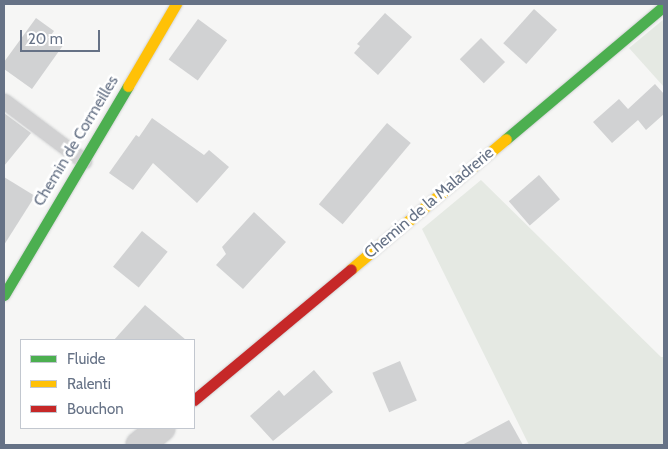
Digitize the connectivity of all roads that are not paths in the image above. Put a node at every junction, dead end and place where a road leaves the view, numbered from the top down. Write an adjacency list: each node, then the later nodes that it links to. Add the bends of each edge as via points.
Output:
1 (176, 4): 4 (street, Chemin de Cormeilles)
2 (664, 6): 6 (street, Chemin de la Maladrerie)
3 (4, 101): 4 (lane)
4 (84, 161): 5 (street, Chemin de Cormeilles)
5 (4, 295)
6 (195, 399)
7 (160, 429): 8 (street)
8 (140, 445)

